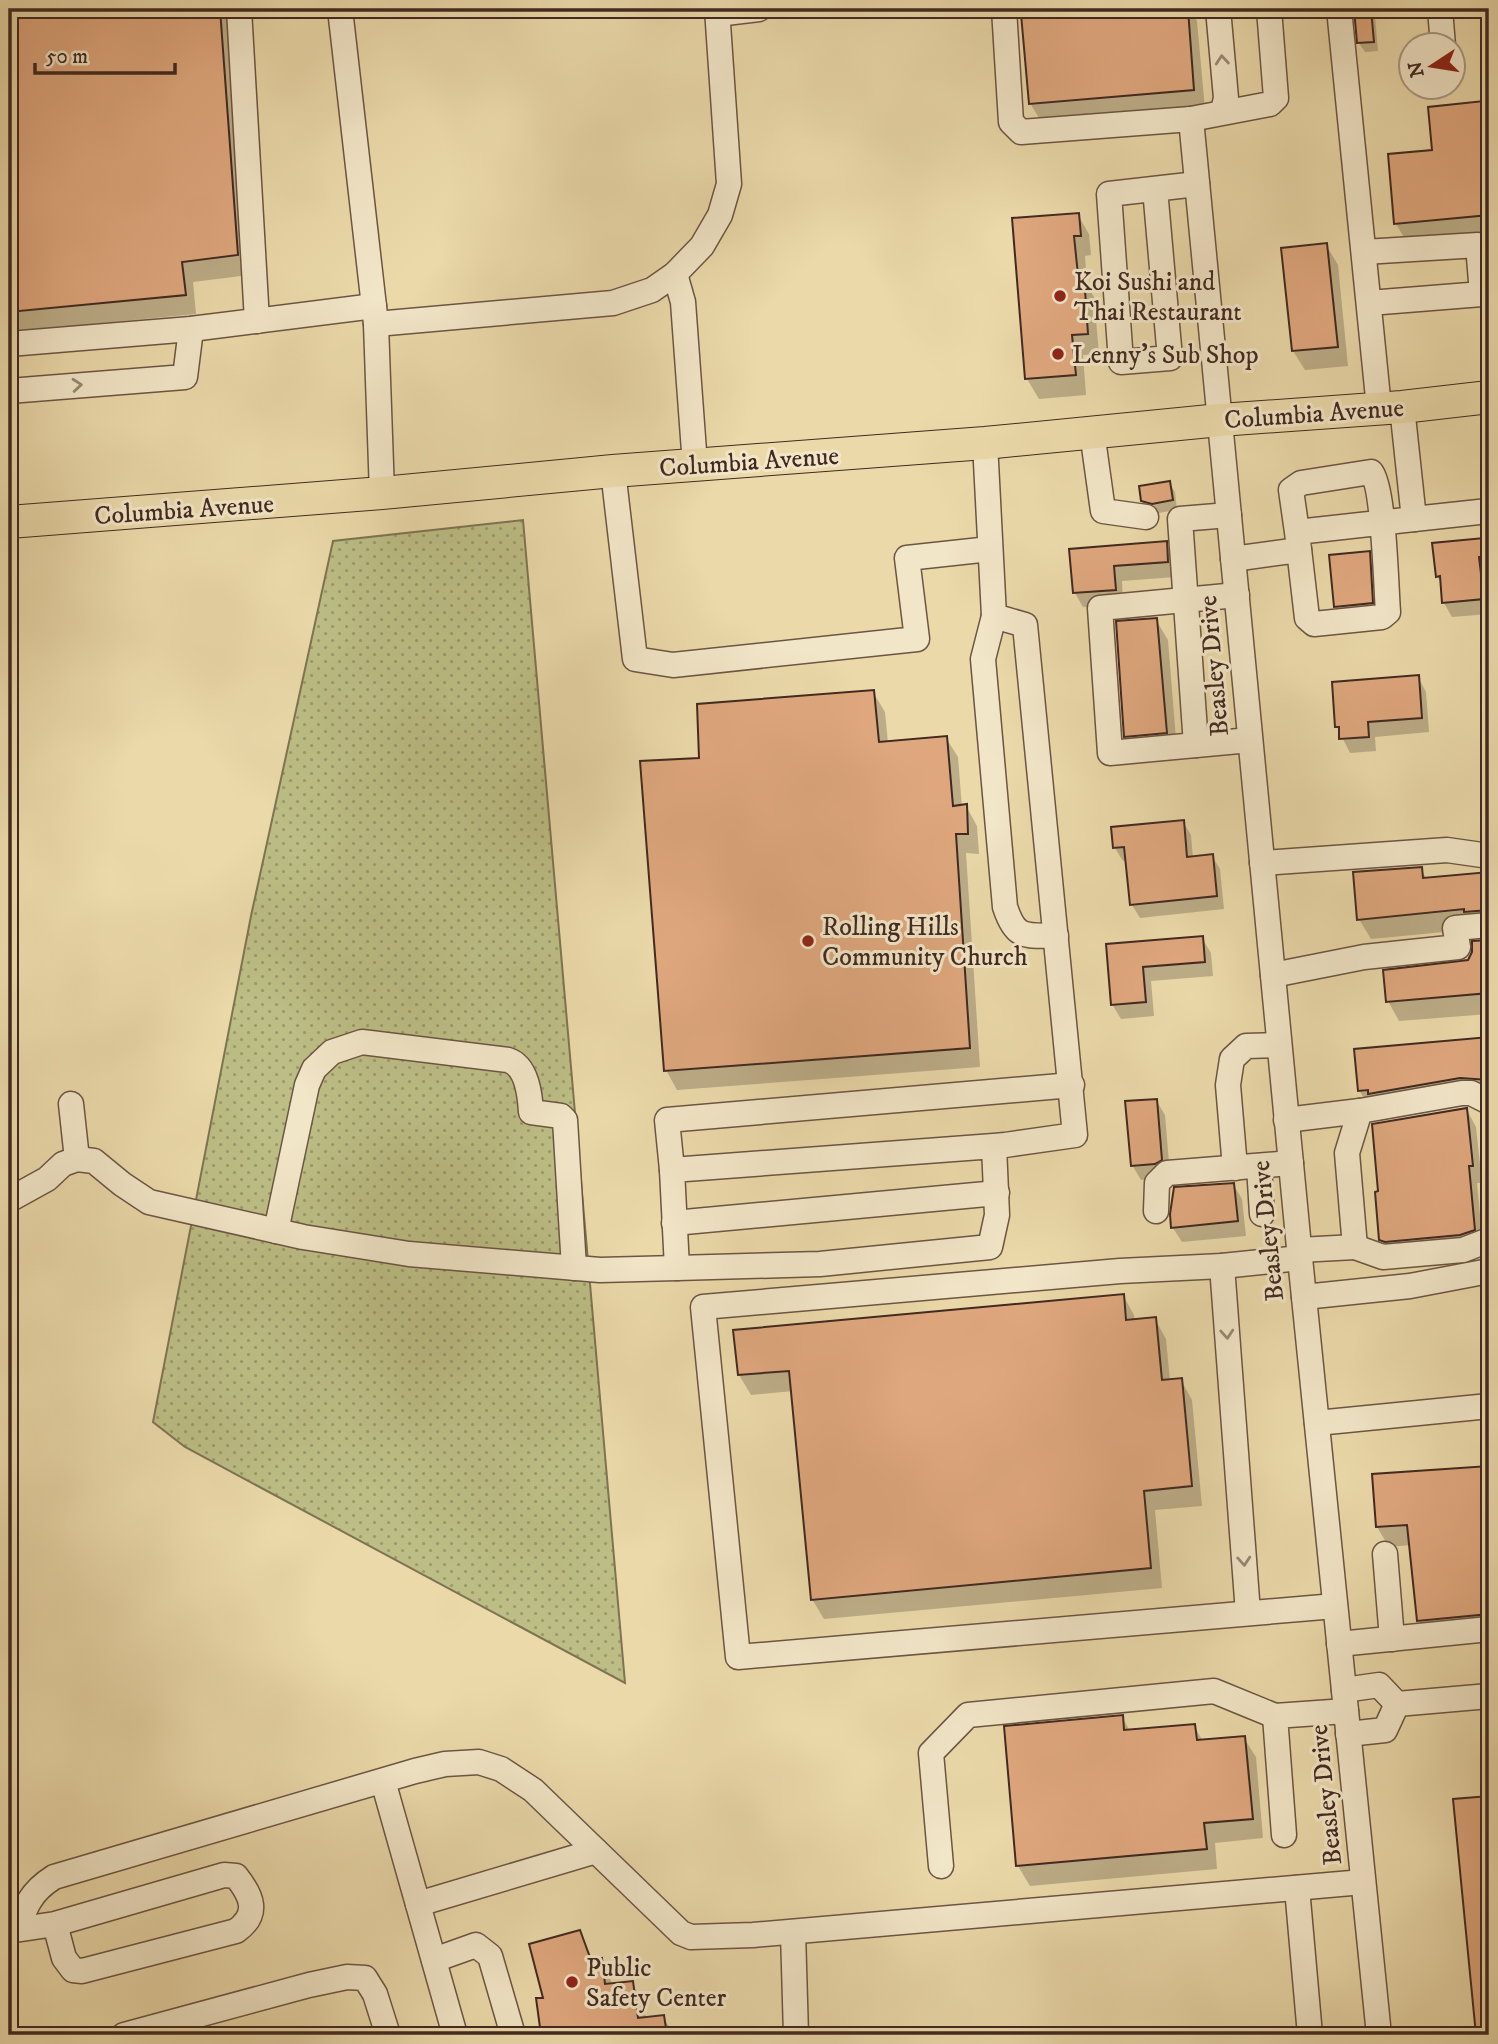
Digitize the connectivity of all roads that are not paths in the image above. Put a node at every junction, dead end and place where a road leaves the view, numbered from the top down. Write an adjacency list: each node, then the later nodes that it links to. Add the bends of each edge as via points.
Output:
1 (239, 9): 19 (street)
2 (340, 9): 18 (street)
3 (759, 9): 9 (street)
4 (1004, 9): 12 (street, via 1011,122 1021,132)
5 (1218, 9): 11 (street, one-way to 5, via 1226,98)
6 (1269, 9): 11 (street, via 1276,98 1270,104)
7 (1339, 9): 15 (street)
8 (1440, 9): 10 (street)
9 (717, 11): 16 (street, via 729,184 720,215 702,246)
10 (1442, 32)
11 (1223, 111): 12 (street)
12 (1191, 119): 13 (street, Beasley Drive)
13 (1197, 184): 14 (street); 25 (street, Beasley Drive)
14 (1155, 189): 14 (street, via 1109,194 1121,362 1170,358)
15 (1364, 252): 17 (street); 17 (street, via 1478,245 1482,294)
16 (675, 274): 18 (street, via 652,290 613,303); 28 (street, via 682,302)
17 (1368, 303): 24 (street)
18 (375, 315): 19 (street); 30 (street)
19 (257, 321): 20 (street)
20 (191, 329): 21 (street); 22 (street, one-way to 20, via 185,377)
21 (9, 344)
22 (9, 391)
23 (1489, 397): 24 (main road, Columbia Avenue)
24 (1390, 408): 25 (main road, Columbia Avenue); 34 (street)
25 (1220, 420): 26 (main road, Columbia Avenue); 32 (street, Beasley Drive)
26 (1092, 432): 27 (main road, Columbia Avenue); 33 (street, via 1103,511)
27 (985, 443): 28 (main road, Columbia Avenue); 38 (street)
28 (695, 465): 29 (main road, Columbia Avenue)
29 (613, 471): 30 (main road, Columbia Avenue); 38 (street, via 635,659 673,665 917,639 907,558)
30 (383, 493): 35 (main road, Columbia Avenue)
31 (1488, 511): 34 (street)
32 (1229, 515): 33 (street); 39 (street, Beasley Drive)
33 (1161, 518): 41 (street)
34 (1414, 519): 36 (street)
35 (9, 522)
36 (1382, 523): 37 (street); 37 (street, via 1377,478 1371,472 1301,483 1291,490); 37 (street, via 1388,612 1382,617 1314,624 1307,618)
37 (1298, 541): 39 (street)
38 (990, 549): 42 (street)
39 (1233, 559): 40 (street, Beasley Drive)
40 (1237, 596): 41 (street); 43 (street, Beasley Drive)
41 (1187, 600): 44 (street); 44 (street, via 1100,608 1110,753)
42 (994, 616): 48 (street, via 1024,625); 48 (street, via 983,659 1006,907 1011,924 1023,934)
43 (1250, 740): 44 (street); 46 (street, Beasley Drive)
44 (1196, 745)
45 (1489, 856): 46 (street, via 1447,850)
46 (1262, 863): 49 (street, Beasley Drive)
47 (1489, 925): 49 (street, via 1455,928 1458,947 1364,957)
48 (1056, 936): 51 (street)
49 (1273, 975): 50 (street, Beasley Drive)
50 (1279, 1045): 55 (street, Beasley Drive); 59 (street, via 1246,1046 1232,1059 1228,1085)
51 (1072, 1085): 56 (street, via 1075,1135); 60 (street, via 667,1120)
52 (1489, 1102): 54 (street, via 1462,1093)
53 (71, 1104): 57 (street)
54 (1360, 1111): 55 (street); 69 (street, via 1347,1153)
55 (1286, 1120): 58 (street, Beasley Drive)
56 (995, 1146): 60 (street); 61 (street)
57 (77, 1159): 62 (street); 66 (street, via 94,1161 149,1202)
58 (1291, 1163): 59 (street); 70 (street, Beasley Drive)
59 (1247, 1167): 63 (street, via 1167,1173 1157,1184); 64 (street)
60 (673, 1170): 65 (street)
61 (997, 1194): 65 (street); 68 (street)
62 (9, 1200)
63 (1156, 1211)
64 (1262, 1214)
65 (674, 1223): 73 (street)
66 (276, 1231): 72 (street, via 409,1254); 72 (street, via 314,1069 332,1052 362,1042 516,1063 521,1068 531,1112 565,1120)
67 (1489, 1240): 69 (street, via 1463,1250 1383,1257)
68 (990, 1247): 73 (street, via 820,1264); 75 (street)
69 (1355, 1247): 70 (street)
70 (1299, 1254): 71 (street); 76 (street, Beasley Drive)
71 (1222, 1266): 75 (street); 81 (street, one-way to 81)
72 (574, 1268): 73 (street)
73 (677, 1268)
74 (1489, 1271): 76 (street, via 1374,1291)
75 (1002, 1281): 81 (street, via 703,1307 738,1657)
76 (1304, 1297): 78 (street, Beasley Drive)
77 (1489, 1406): 78 (street)
78 (1317, 1423): 80 (street, Beasley Drive)
79 (1385, 1554): 83 (street)
80 (1335, 1606): 81 (street); 84 (street, Beasley Drive)
81 (1248, 1613)
82 (1489, 1629): 83 (street)
83 (1392, 1639): 84 (street)
84 (1339, 1644): 87 (street, Beasley Drive)
85 (1489, 1696): 86 (street)
86 (1397, 1704): 87 (street, via 1379,1685); 87 (street, via 1385,1730)
87 (1346, 1711): 88 (street); 93 (street, Beasley Drive)
88 (1275, 1716): 90 (street); 92 (street, via 1214,1691 968,1715 931,1754)
89 (383, 1781): 91 (street, via 445,1764 479,1762 533,1790); 95 (street); 97 (street, via 54,1877 39,1887)
90 (1284, 1835)
91 (596, 1851): 95 (street); 98 (street, via 681,1933 691,1937)
92 (941, 1866)
93 (1363, 1882): 94 (street); 106 (street, Beasley Drive)
94 (1297, 1888): 98 (street); 105 (street)
95 (418, 1904): 99 (street)
96 (55, 1924): 96 (street, via 224,1875 236,1876 252,1910 236,1931 82,1971 73,1970 64,1958); 97 (street)
97 (12, 1931)
98 (793, 1931): 104 (street)
99 (433, 1960): 102 (street); 103 (street, via 475,1945 484,1950 490,1956)
100 (124, 2035): 101 (street, via 347,1977 365,1978)
101 (388, 2035)
102 (455, 2035)
103 (513, 2035)
104 (796, 2035)
105 (1310, 2035)
106 (1379, 2035)

